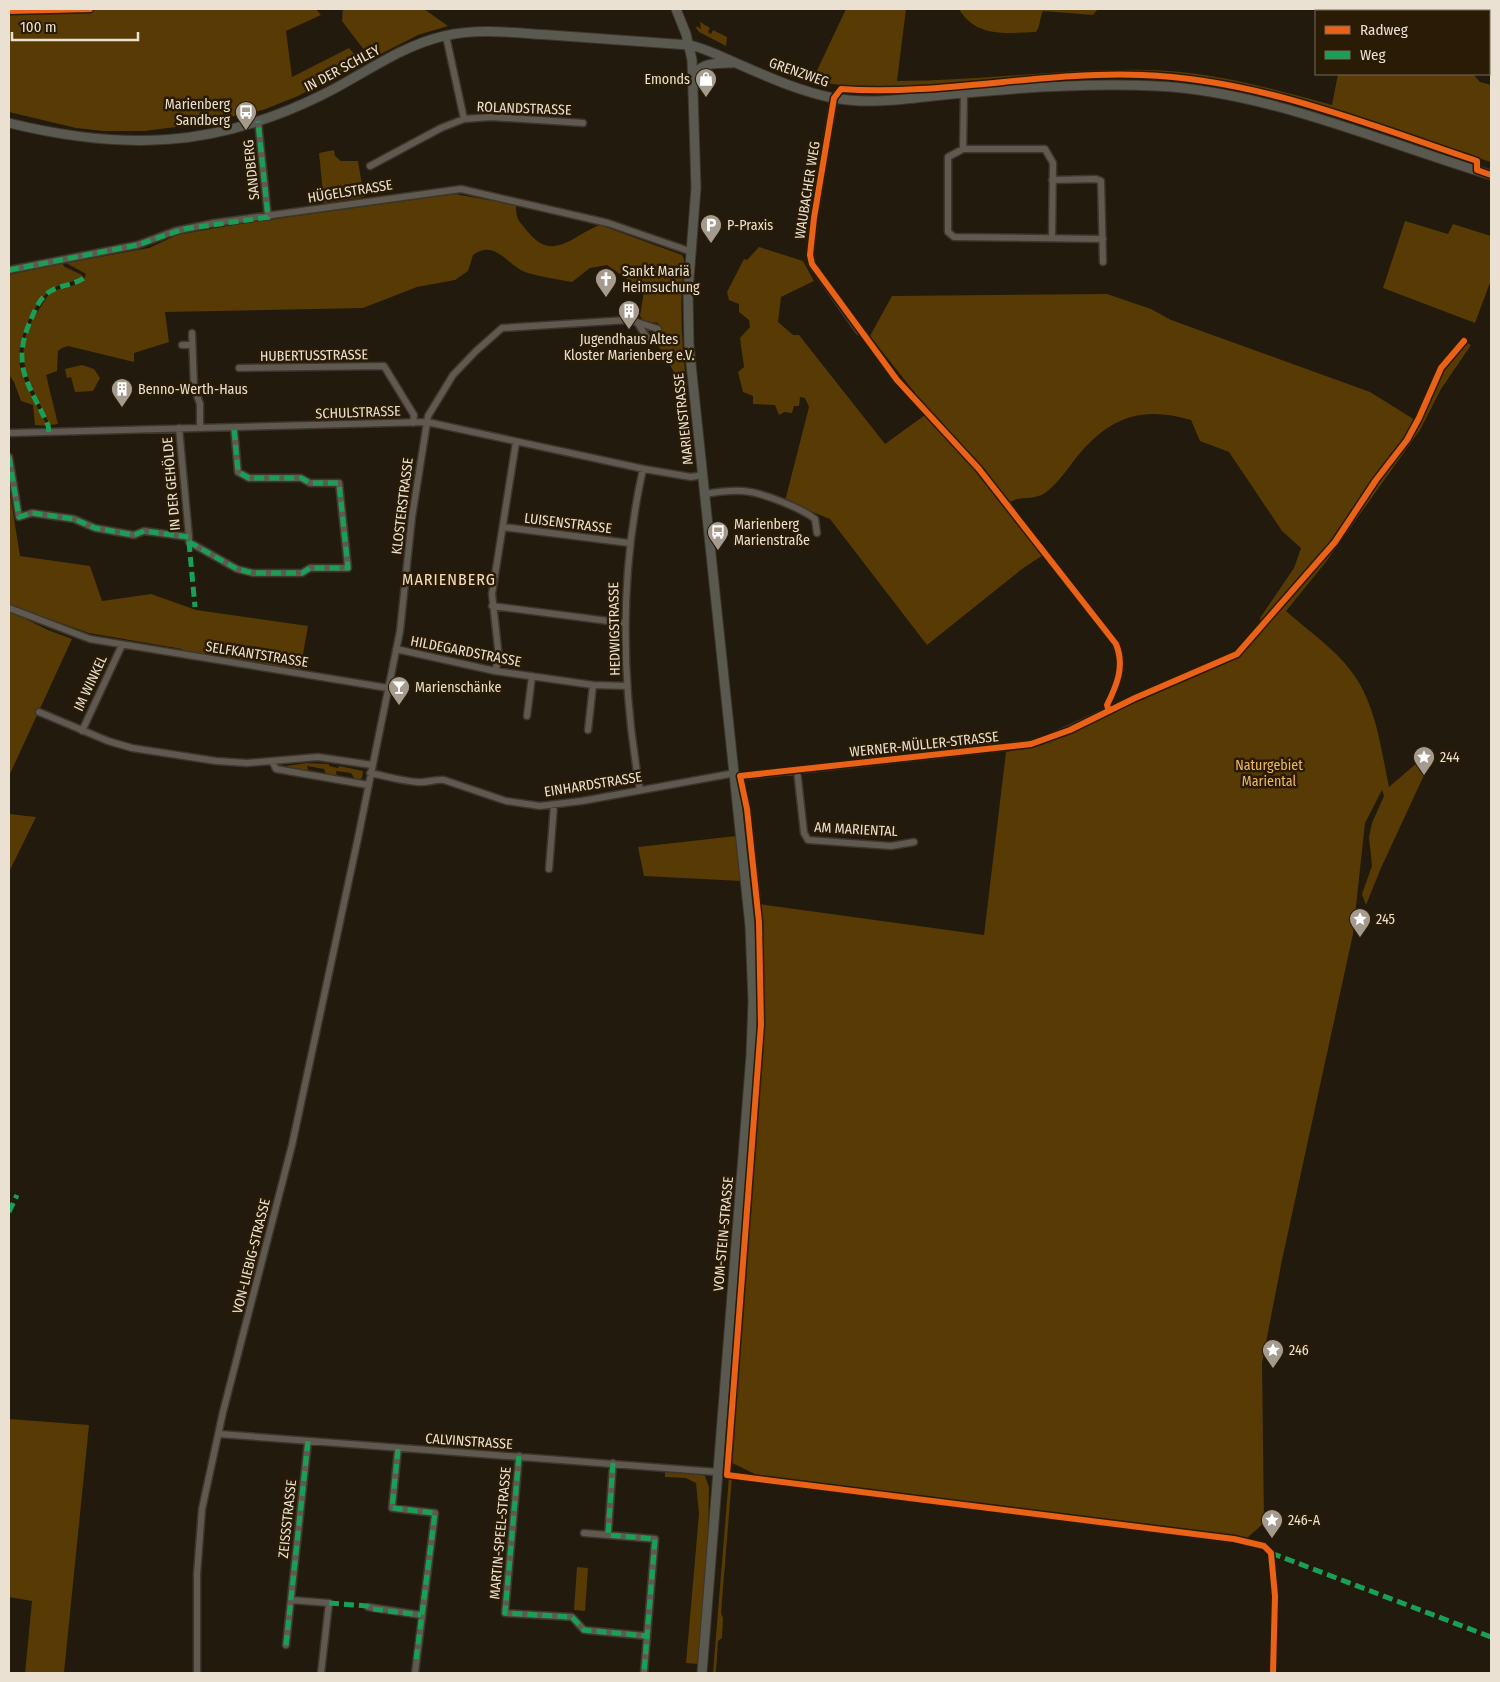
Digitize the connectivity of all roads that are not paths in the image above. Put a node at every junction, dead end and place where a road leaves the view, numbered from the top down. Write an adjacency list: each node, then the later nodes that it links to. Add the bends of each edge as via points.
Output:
1 (676, 9): 3 (main road, MARIENSTRASSE)
2 (446, 36): 3 (main road, IN DER SCHLEY, via 501,32); 8 (street, ROLANDSTRASSE); 9 (main road, IN DER SCHLEY, via 427,40 323,95)
3 (690, 45): 4 (main road, GRENZWEG); 5 (main road, MARIENSTRASSE)
4 (736, 63): 5 (main road, via 714,62 705,66 695,75); 7 (main road, GRENZWEG, via 799,89)
5 (693, 88): 19 (main road, MARIENSTRASSE, via 696,192)
6 (964, 93): 7 (main road, GRENZWEG, via 892,100); 12 (street); 14 (main road, GRENZWEG, via 1111,85 1156,86 1230,95)
7 (834, 98): 23 (street, WAUBACHER WEG, via 810,255 812,264)
8 (464, 119): 10 (street, ROLANDSTRASSE, via 491,117); 13 (street, ROLANDSTRASSE)
9 (258, 122): 11 (main road, IN DER SCHLEY, via 207,135 139,142 78,138); 16 (street, SANDBERG)
10 (583, 122)
11 (9, 123)
12 (964, 149): 15 (street, via 1045,149 1053,163); 17 (street, via 948,157 948,232 954,237)
13 (370, 166)
14 (1491, 175)
15 (1052, 180): 17 (street); 18 (street, via 1101,181)
16 (268, 217): 19 (street, HÜGELSTRASSE, via 366,200 461,189 608,223); 21 (street, HÜGELSTRASSE, via 184,229 137,245)
17 (1052, 238): 18 (street)
18 (1103, 239): 20 (street)
19 (692, 252): 37 (main road, MARIENSTRASSE, via 688,292 689,345)
20 (1103, 262)
21 (9, 270)
22 (637, 322): 28 (street, KLOSTERSTRASSE, via 502,328 453,375)
23 (859, 331)
24 (192, 334): 26 (street)
25 (182, 345): 26 (street)
26 (192, 345): 31 (street)
27 (239, 368): 29 (street, HUBERTUSSTRASSE, via 384,366 414,415)
28 (427, 422): 29 (street, SCHULSTRASSE); 34 (street, SCHULSTRASSE); 47 (street, KLOSTERSTRASSE)
29 (413, 423): 32 (street, SCHULSTRASSE)
30 (179, 428): 31 (street, SCHULSTRASSE); 33 (street, SCHULSTRASSE); 41 (street, IN DER GEHÖLDE)
31 (200, 428): 32 (street, SCHULSTRASSE)
32 (234, 428): 41 (street, IN DER GEHÖLDE, via 238,472 241,475 339,483 348,568 310,568 302,573 253,573 237,569 189,542)
33 (9, 433)
34 (516, 442): 36 (street, SCHULSTRASSE); 39 (street)
35 (9, 457): 41 (street, IN DER GEHÖLDE, via 19,517 32,513 74,519 95,528 134,535 144,531)
36 (643, 469): 37 (street, SCHULSTRASSE); 42 (street, HEDWIGSTRASSE)
37 (703, 476): 38 (main road, MARIENSTRASSE)
38 (704, 494): 40 (street, via 745,491 763,496 808,514 815,519); 62 (main road, MARIENSTRASSE)
39 (503, 527): 42 (street, LUISENSTRASSE); 43 (street)
40 (817, 533)
41 (189, 537)
42 (629, 543): 45 (street, HEDWIGSTRASSE)
43 (492, 606): 45 (street); 48 (street, via 498,648)
44 (9, 608): 46 (street, SELFKANTSTRASSE, via 64,631)
45 (624, 623): 51 (street, HEDWIGSTRASSE)
46 (122, 645): 52 (street, SELFKANTSTRASSE); 57 (street, IM WINKEL)
47 (396, 649): 48 (street, HILDEGARDSTRASSE); 52 (street, KLOSTERSTRASSE)
48 (495, 671): 49 (street, HILDEGARDSTRASSE)
49 (532, 676): 50 (street, HILDEGARDSTRASSE); 55 (street, HILDEGARDSTRASSE)
50 (593, 685): 51 (street, HILDEGARDSTRASSE); 56 (street)
51 (628, 686): 64 (street, HEDWIGSTRASSE)
52 (388, 688): 59 (street, KLOSTERSTRASSE)
53 (1109, 711): 60 (street, WERNER-MÜLLER-STRASSE, via 1031,744)
54 (39, 712): 57 (street)
55 (527, 716)
56 (588, 730)
57 (82, 731): 58 (street, via 132,748 216,761)
58 (272, 761): 59 (street, via 322,757); 63 (street, via 276,769)
59 (372, 765): 61 (street, KLOSTERSTRASSE)
60 (797, 770): 62 (street, WERNER-MÜLLER-STRASSE); 67 (street, AM MARIENTAL, via 804,833 808,840 891,846)
61 (370, 773): 63 (street, KLOSTERSTRASSE); 66 (street, EINHARDSTRASSE, via 417,782 436,779 524,805)
62 (735, 775): 64 (street, EINHARDSTRASSE); 65 (main road, MARIENSTRASSE)
63 (368, 785): 68 (street, KLOSTERSTRASSE)
64 (640, 790): 66 (street, EINHARDSTRASSE)
65 (738, 797): 75 (main road, VOM-STEIN-STRASSE, via 751,935 753,1001)
66 (554, 805): 69 (street)
67 (914, 842)
68 (356, 846): 70 (street, VON-LIEBIG-STRASSE, via 292,1145)
69 (549, 869)
70 (219, 1434): 71 (street, CALVINSTRASSE); 83 (street, VON-LIEBIG-STRASSE, via 198,1536)
71 (308, 1441): 72 (street, CALVINSTRASSE); 78 (street, ZEISSSTRASSE)
72 (398, 1448): 73 (street, CALVINSTRASSE); 80 (street, via 392,1508 436,1513)
73 (519, 1456): 74 (street, CALVINSTRASSE); 81 (street, MARTIN-SPEEL-STRASSE, via 505,1612 572,1617 584,1630)
74 (613, 1464): 75 (street, CALVINSTRASSE); 77 (street)
75 (717, 1472): 87 (main road, VOM-STEIN-STRASSE)
76 (584, 1533): 77 (street)
77 (608, 1535): 81 (street, via 655,1539)
78 (291, 1600): 82 (street, ZEISSSTRASSE); 84 (street, via 329,1603)
79 (368, 1607): 80 (street)
80 (421, 1615): 85 (street)
81 (647, 1636): 86 (street)
82 (286, 1645)
83 (197, 1673)
84 (321, 1673)
85 (415, 1673)
86 (644, 1673)
87 (702, 1673)

